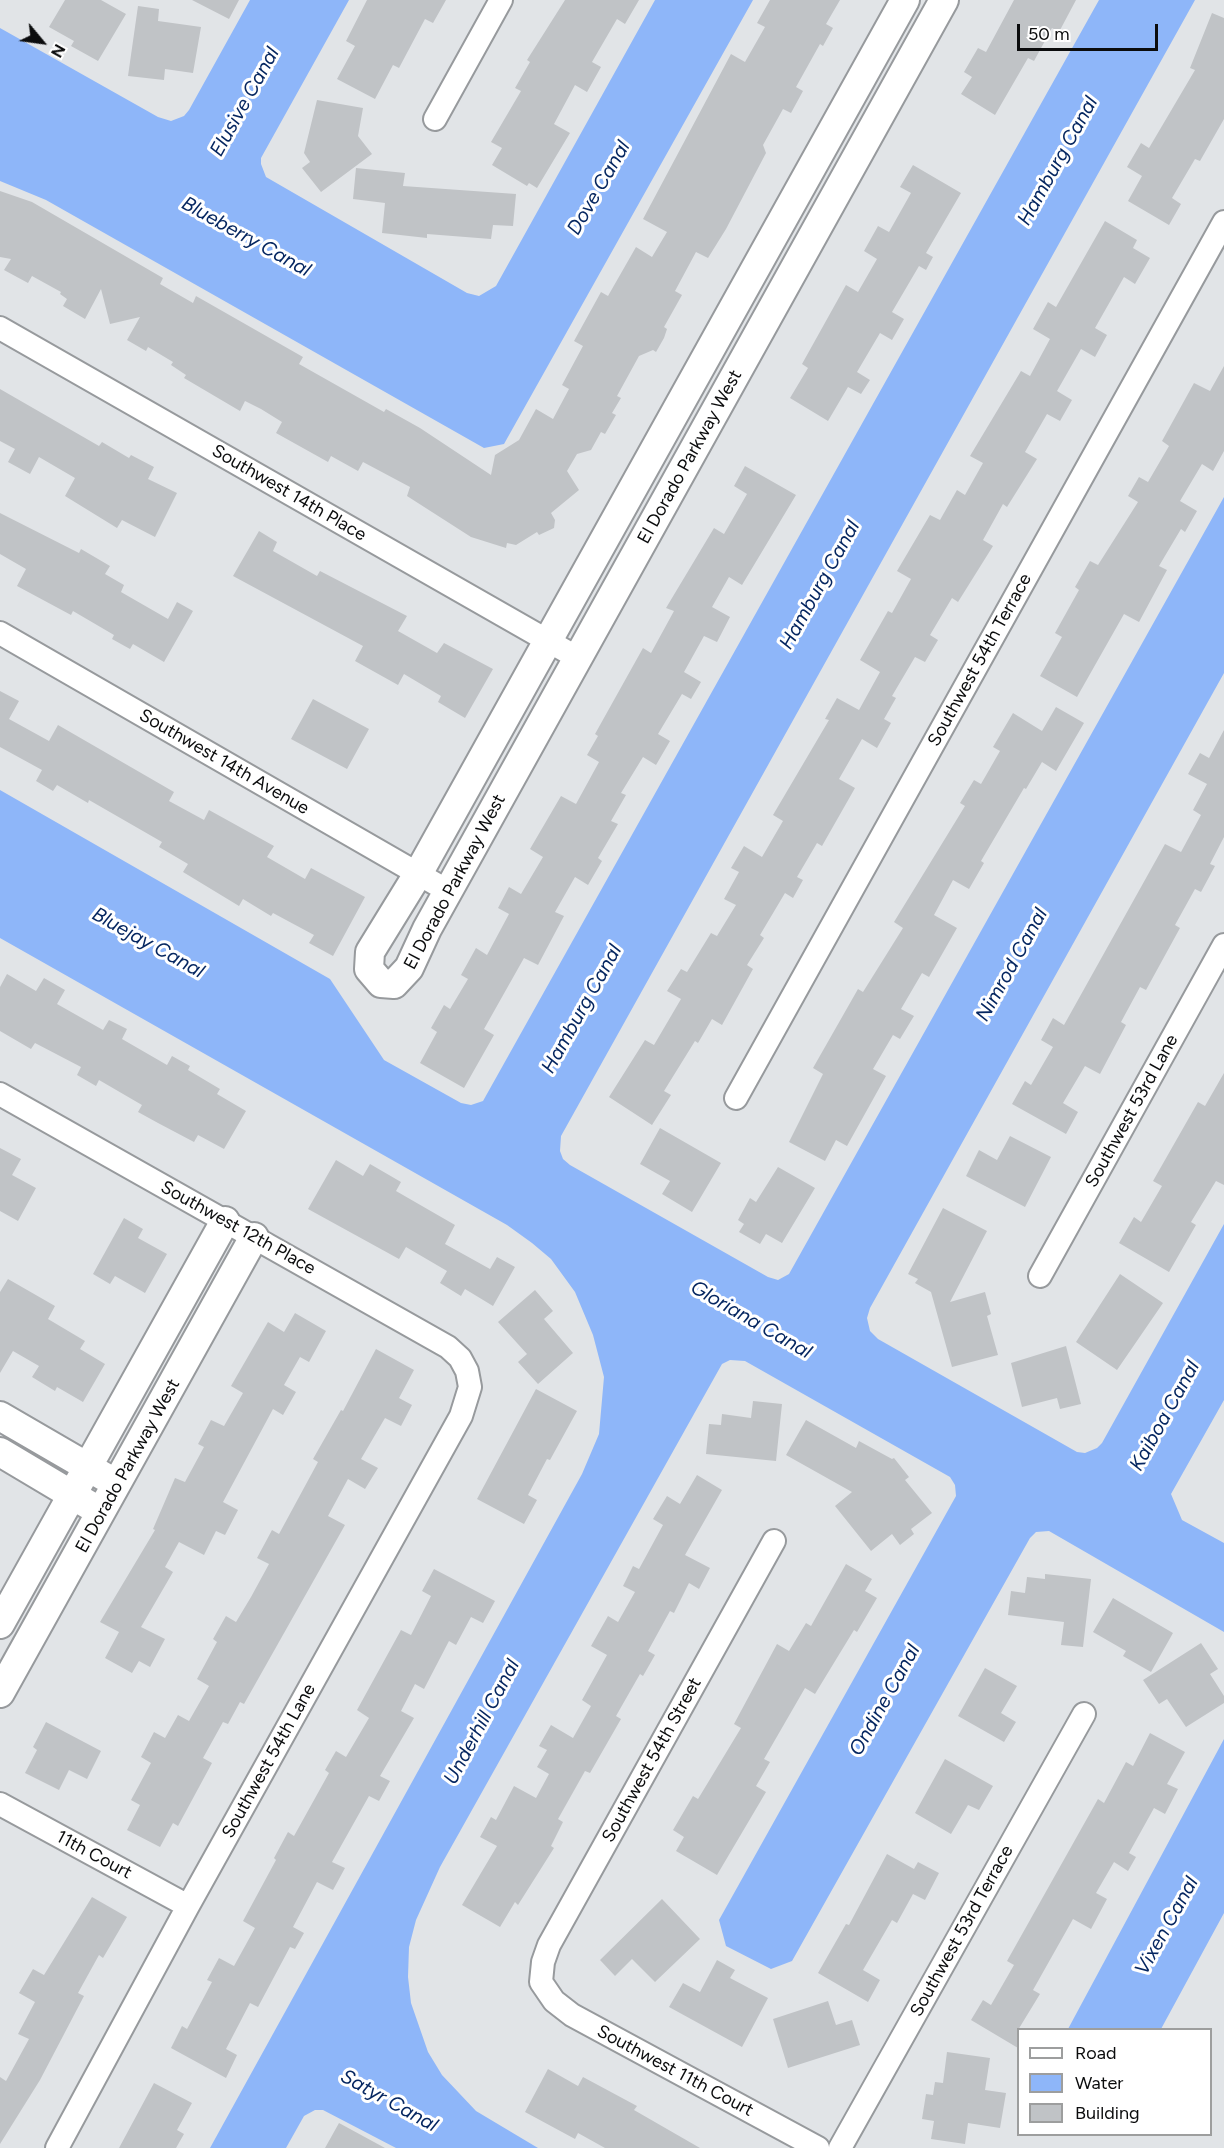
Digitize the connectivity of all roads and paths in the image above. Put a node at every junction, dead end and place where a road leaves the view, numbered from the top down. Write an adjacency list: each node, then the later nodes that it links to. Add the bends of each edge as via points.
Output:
1 (501, 0): 4 (street)
2 (905, 0): 5 (street, El Dorado Parkway West)
3 (944, 0): 6 (street, El Dorado Parkway West)
4 (435, 119)
5 (800, 188): 6 (street); 10 (street, El Dorado Parkway West)
6 (830, 205): 11 (street, El Dorado Parkway West)
7 (1224, 222): 16 (street, Southwest 54th Terrace)
8 (0, 328): 10 (street, Southwest 14th Place)
9 (0, 633): 12 (street, Southwest 14th Avenue)
10 (548, 641): 11 (street, Southwest 14th Place); 12 (street, El Dorado Parkway West)
11 (578, 658): 13 (street, El Dorado Parkway West)
12 (418, 874): 13 (street, Southwest 14th Avenue); 13 (street, El Dorado Parkway West, via 370,952 369,969 381,983 394,984 403,977)
13 (448, 891)
14 (1224, 945): 19 (street, Southwest 53rd Lane)
15 (0, 1094): 17 (street, Southwest 12th Place)
16 (736, 1098)
17 (225, 1221): 18 (street, Southwest 12th Place); 23 (street, El Dorado Parkway West)
18 (254, 1237): 20 (street, Southwest 12th Place, via 448,1347); 24 (street, El Dorado Parkway West)
19 (1040, 1276)
20 (467, 1371): 32 (street, Southwest 54th Lane, via 470,1387 461,1416)
21 (0, 1416): 23 (street)
22 (0, 1452): 25 (street)
23 (88, 1467): 24 (street); 25 (street, El Dorado Parkway West)
24 (118, 1484): 26 (street, El Dorado Parkway West)
25 (73, 1496): 26 (street); 28 (street, El Dorado Parkway West)
26 (101, 1512): 29 (street, El Dorado Parkway West)
27 (774, 1541): 33 (street, Southwest 54th Street, via 549,1945)
28 (0, 1624)
29 (0, 1693)
30 (1084, 1714): 36 (street, Southwest 53rd Terrace)
31 (0, 1804): 32 (street, 11th Court)
32 (188, 1906): 34 (street, Southwest 54th Lane)
33 (541, 1982): 35 (street, Southwest 11th Court, via 554,2001 572,2015)
34 (57, 2148)
35 (818, 2148)
36 (840, 2148)

